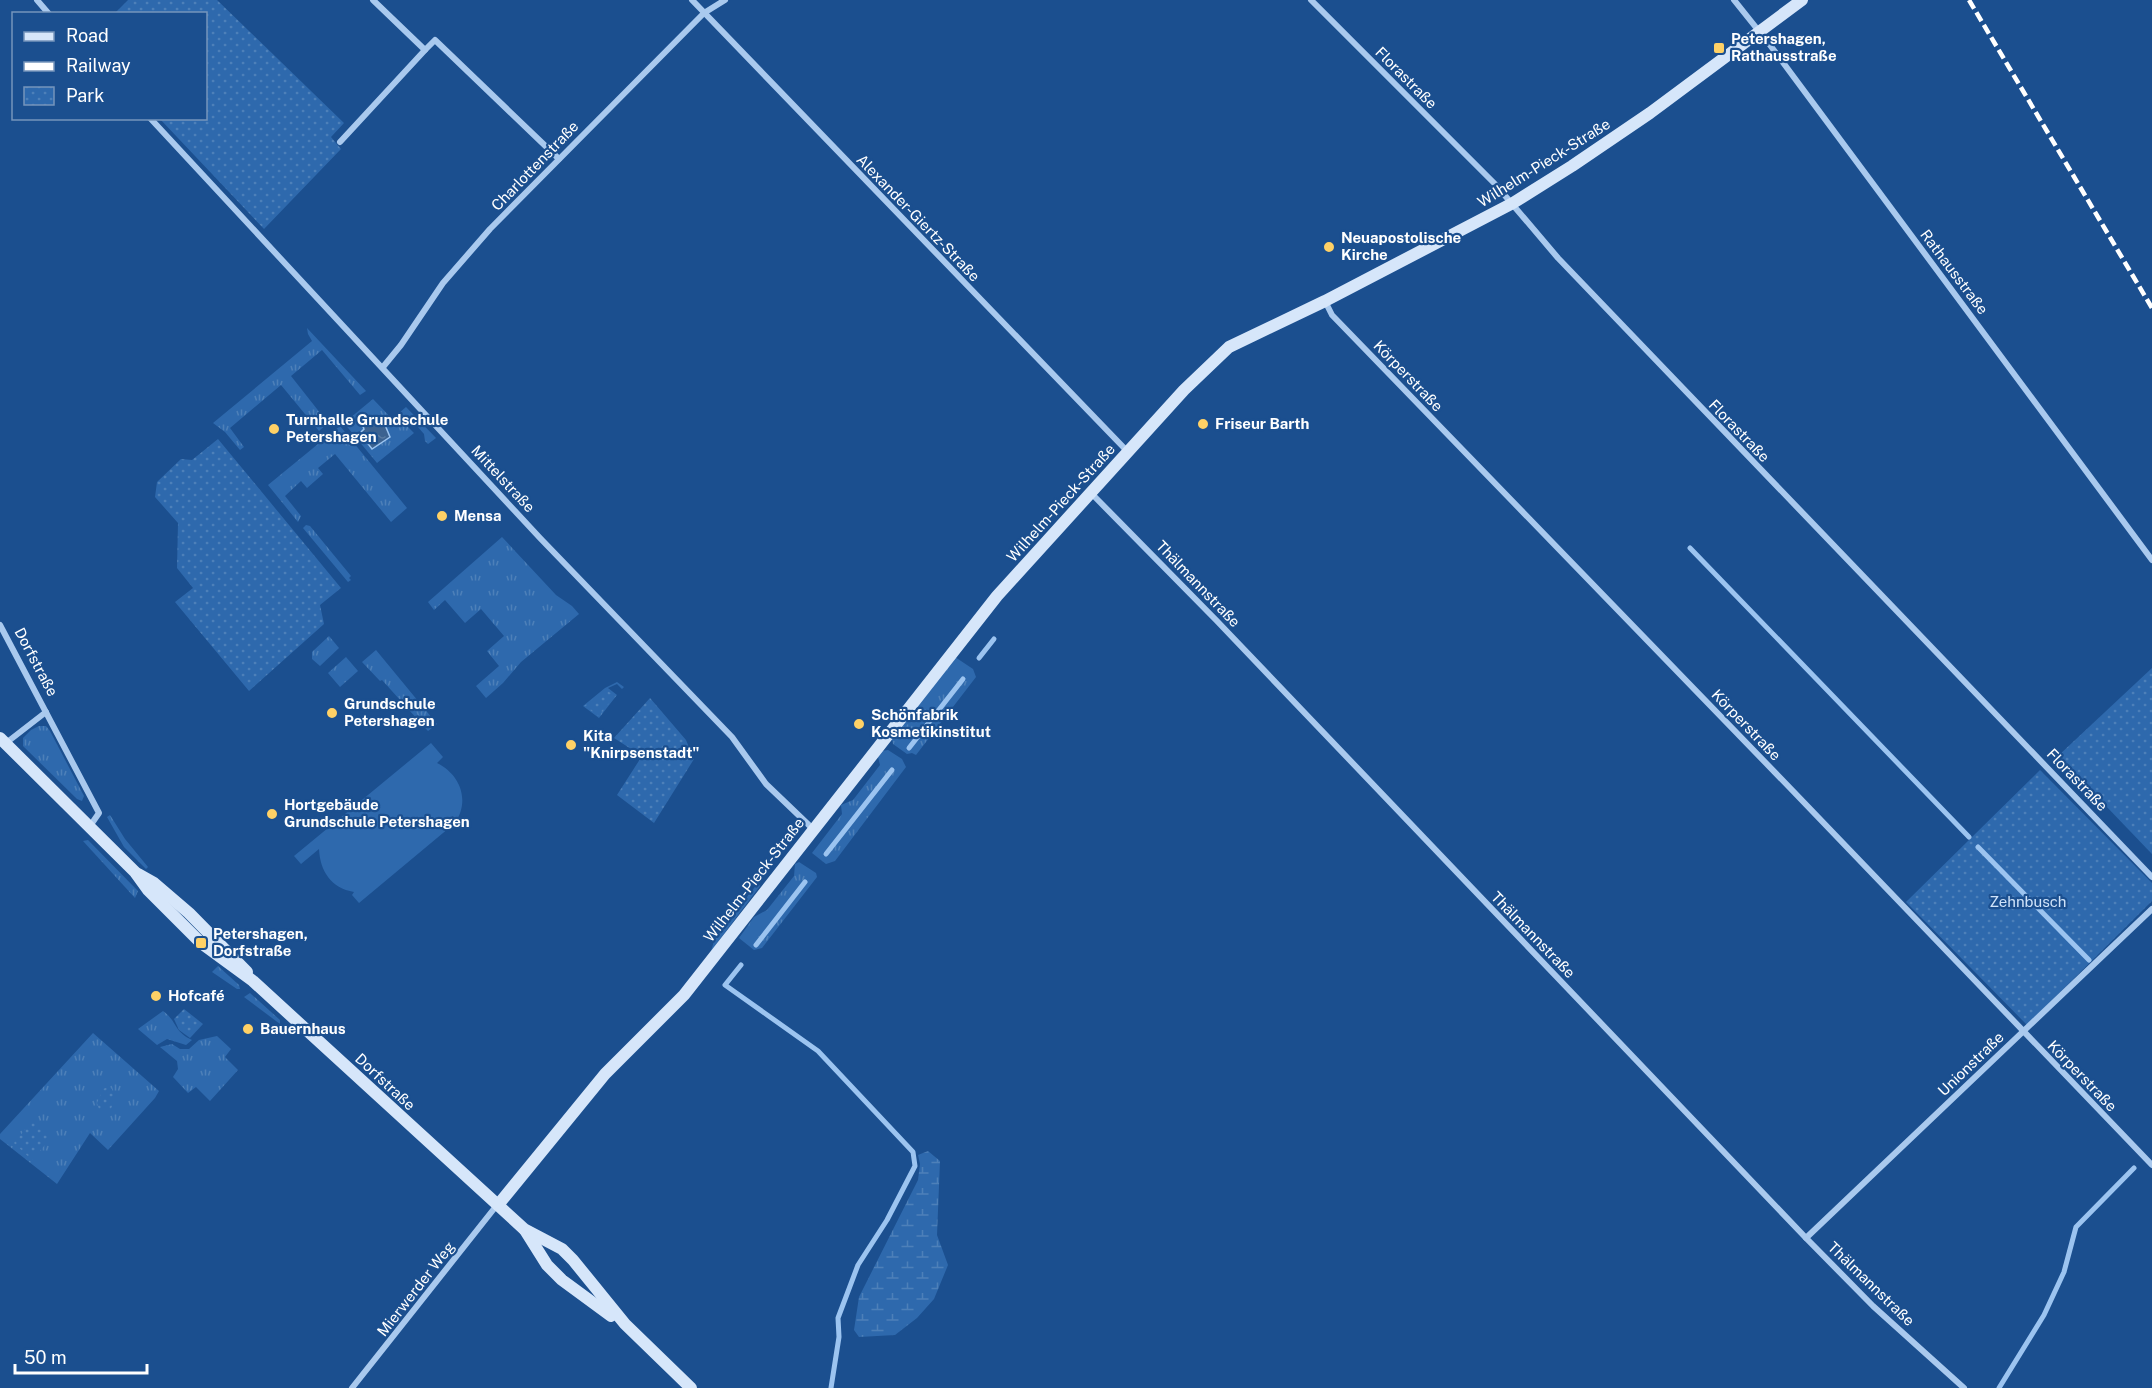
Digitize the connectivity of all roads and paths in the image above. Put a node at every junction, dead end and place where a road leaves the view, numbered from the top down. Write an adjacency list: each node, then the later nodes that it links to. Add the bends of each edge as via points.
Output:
1 (37, 0): 8 (street)
2 (373, 0): 11 (street)
3 (692, 0): 9 (street, Alexander-Giertz-Straße)
4 (725, 0): 9 (street, Charlottenstraße)
5 (1311, 0): 15 (street, Florastraße)
6 (1734, 0): 10 (street, Rathausstraße)
7 (1802, 0): 10 (street, Wilhelm-Pieck-Straße)
8 (47, 12)
9 (704, 13): 14 (street, Charlottenstraße); 18 (street, Alexander-Giertz-Straße)
10 (1760, 32): 15 (street, Wilhelm-Pieck-Straße, via 1640,119); 20 (street, Rathausstraße)
11 (425, 50): 13 (street); 14 (street, via 435,40)
12 (152, 120): 17 (street, Mittelstraße)
13 (340, 142)
14 (559, 159): 17 (street, Charlottenstraße, via 443,283)
15 (1513, 203): 16 (street, Wilhelm-Pieck-Straße); 26 (street, Florastraße, via 1558,258)
16 (1325, 301): 18 (street, Wilhelm-Pieck-Straße, via 1229,347); 28 (street, Körperstraße, via 1332,315)
17 (383, 367): 25 (street, Mittelstraße, via 540,538 732,737 766,784)
18 (1128, 452): 19 (street, Wilhelm-Pieck-Straße)
19 (1091, 493): 25 (street, Wilhelm-Pieck-Straße, via 997,596); 32 (street, Thälmannstraße)
20 (2152, 560)
21 (0, 626): 22 (street, Dorfstraße)
22 (46, 712): 23 (street, Dorfstraße); 24 (street, Dorfstraße, via 99,813)
23 (3, 741): 24 (street, Dorfstraße)
24 (90, 826): 30 (street, Dorfstraße, via 135,872 154,882 189,913 253,981)
25 (813, 829): 30 (street, Wilhelm-Pieck-Straße, via 684,995 605,1074)
26 (2152, 876)
27 (2152, 909): 28 (street, Unionstraße)
28 (2022, 1032): 29 (street, Körperstraße); 32 (street, Unionstraße)
29 (2152, 1165)
30 (498, 1205): 31 (street, Dorfstraße); 34 (street, Mierwerder Weg)
31 (524, 1229): 33 (street, via 562,1250); 33 (street, via 547,1265 562,1280)
32 (1806, 1238): 36 (street, Thälmannstraße, via 1873,1306)
33 (625, 1324): 35 (street)
34 (352, 1388)
35 (691, 1388)
36 (1964, 1388)

